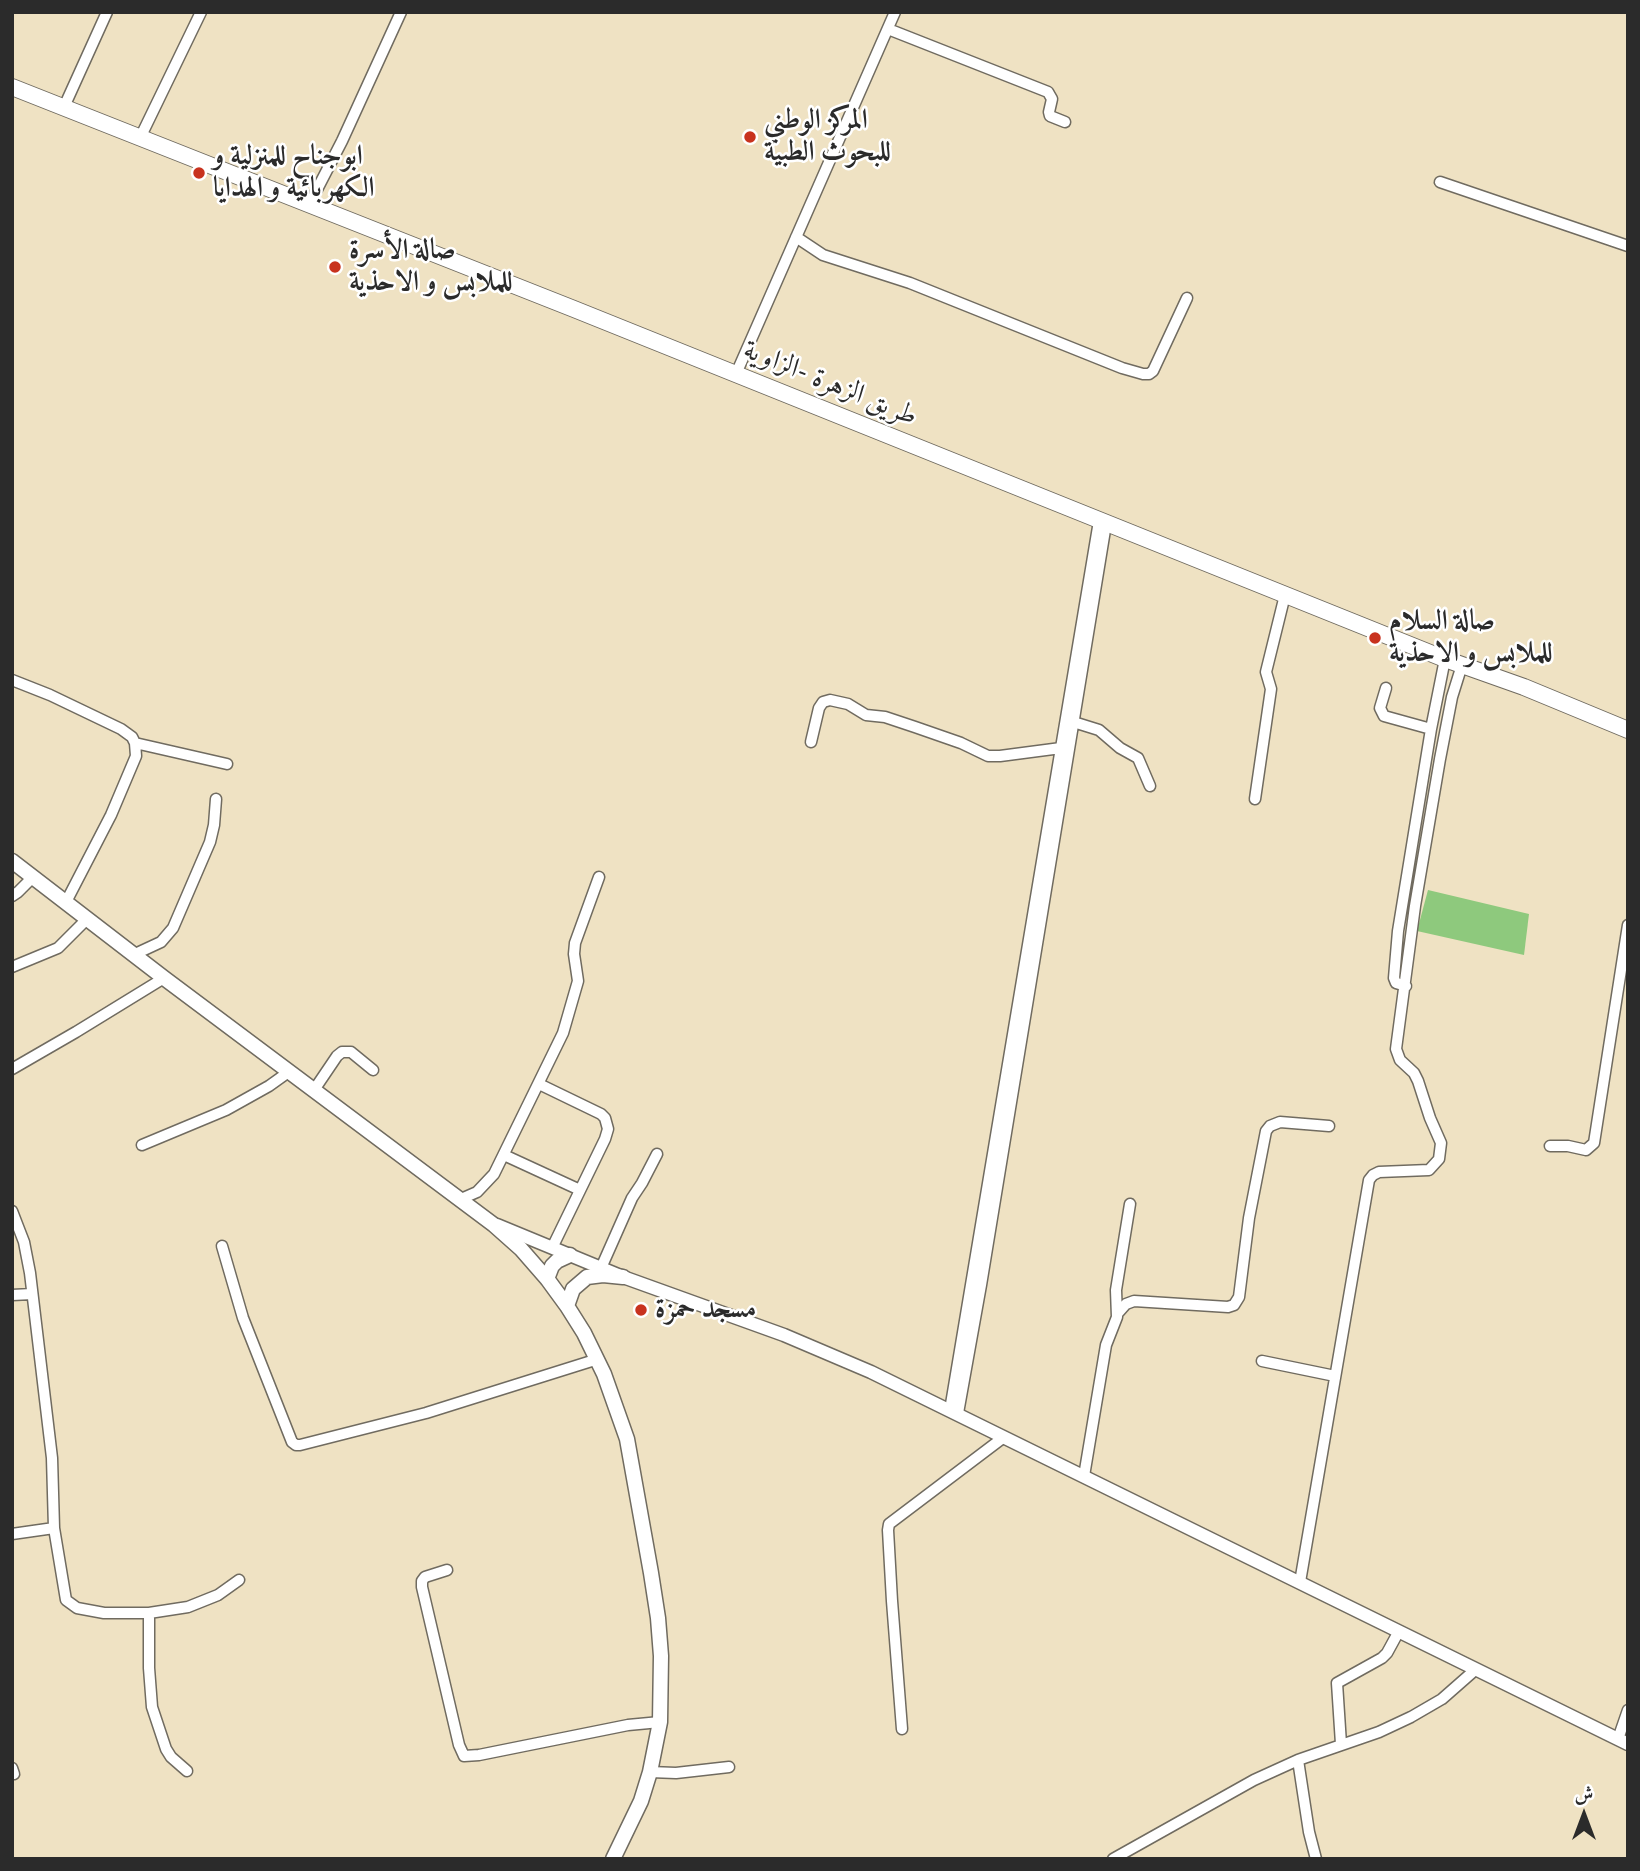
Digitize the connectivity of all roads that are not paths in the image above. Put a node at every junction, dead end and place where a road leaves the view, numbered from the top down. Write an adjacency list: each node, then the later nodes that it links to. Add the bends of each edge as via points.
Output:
1 (107, 12): 7 (street)
2 (201, 12): 9 (street)
3 (401, 12): 11 (street)
4 (895, 12): 5 (street)
5 (888, 29): 8 (street, via 1048,92 1050,116); 12 (street)
6 (12, 87): 7 (main road, طريق الزهرة -الزاوية)
7 (64, 107): 9 (main road, طريق الزهرة -الزاوية)
8 (1065, 122)
9 (140, 138): 11 (main road, طريق الزهرة -الزاوية)
10 (1440, 182): 13 (street)
11 (309, 205): 15 (main road, طريق الزهرة -الزاوية)
12 (796, 237): 14 (street, via 823,255 1143,374 1153,371); 15 (street)
13 (1628, 246)
14 (1187, 298)
15 (736, 374): 16 (main road, طريق الزهرة -الزاوية)
16 (1103, 522): 17 (main road, طريق الزهرة -الزاوية); 24 (street)
17 (1285, 595): 18 (main road, طريق الزهرة -الزاوية); 33 (street, via 1266,672 1271,690)
18 (1445, 659): 19 (main road, طريق الزهرة -الزاوية); 22 (street)
19 (1462, 665): 23 (street); 26 (main road, طريق الزهرة -الزاوية)
20 (12, 680): 28 (street, via 127,732)
21 (1386, 688): 25 (street, via 1380,708 1384,716)
22 (1434, 715): 23 (street); 25 (street)
23 (1448, 716): 44 (street)
24 (1070, 721): 29 (street); 31 (street, via 1099,730 1138,758); 74 (street, via 979,1298)
25 (1430, 729): 44 (street, via 1398,931 1394,978)
26 (1628, 730)
27 (811, 742): 29 (street, via 819,708 830,700 988,755)
28 (135, 743): 30 (street); 38 (street, via 135,756 100,839)
29 (1061, 748): 74 (street)
30 (227, 764)
31 (1150, 786)
32 (216, 799): 41 (street, via 210,842 173,928 161,942)
33 (1255, 799)
34 (12, 861): 35 (main road)
35 (33, 877): 37 (street); 38 (main road)
36 (599, 877): 48 (street, via 575,943 578,981 568,1022)
37 (12, 896)
38 (66, 902): 39 (main road)
39 (87, 919): 41 (main road); 42 (street, via 58,948)
40 (1628, 925): 52 (street, via 1594,1143 1586,1150)
41 (133, 955): 43 (main road)
42 (12, 967)
43 (164, 978): 45 (street); 47 (main road)
44 (1406, 986): 73 (street, via 1396,1049 1418,1081 1441,1143 1439,1159 1429,1170 1379,1172 1370,1177)
45 (12, 1069)
46 (373, 1070): 49 (street, via 351,1052 342,1052)
47 (290, 1071): 49 (main road); 51 (street, via 226,1110)
48 (539, 1084): 54 (street); 55 (street, via 601,1114 607,1123 607,1134)
49 (314, 1090): 56 (main road)
50 (1329, 1125): 70 (street, via 1280,1122 1266,1131 1234,1305 1134,1301)
51 (142, 1145)
52 (1550, 1146)
53 (657, 1154): 63 (street)
54 (504, 1155): 55 (street); 56 (street, via 489,1181)
55 (580, 1190): 61 (street)
56 (461, 1199): 59 (main road)
57 (1130, 1204): 70 (street, via 1116,1290)
58 (12, 1211): 67 (street, via 24,1242)
59 (494, 1225): 61 (street); 66 (main road)
60 (222, 1246): 71 (street, via 243,1318 296,1445 426,1413)
61 (552, 1248): 62 (street)
62 (569, 1255): 63 (street); 66 (main road, via 552,1266)
63 (601, 1268): 65 (street)
64 (587, 1277): 65 (main road); 66 (main road); 69 (main road, via 573,1289)
65 (623, 1277): 74 (street, via 784,1335)
66 (548, 1280): 69 (main road)
67 (32, 1294): 68 (street); 77 (street, via 52,1458)
68 (12, 1295)
69 (568, 1306): 71 (main road)
70 (1118, 1313): 76 (street, via 1106,1345)
71 (598, 1359): 86 (main road, via 627,1439 652,1573 661,1644)
72 (1262, 1361): 73 (street)
73 (1335, 1376): 81 (street)
74 (954, 1411): 75 (street)
75 (1004, 1437): 76 (street); 87 (street, via 889,1524)
76 (1084, 1476): 81 (street)
77 (54, 1528): 78 (street); 82 (street, via 64,1595 70,1604 104,1613)
78 (12, 1534)
79 (447, 1570): 86 (street, via 425,1577 422,1587 464,1756)
80 (239, 1580): 82 (street, via 188,1607)
81 (1300, 1582): 83 (street)
82 (149, 1613): 92 (street, via 152,1707 166,1749)
83 (1399, 1631): 84 (street); 89 (street, via 1382,1658 1337,1683)
84 (1475, 1670): 88 (street); 89 (street, via 1442,1699 1411,1717)
85 (1628, 1710): 88 (street)
86 (660, 1722): 93 (main road)
87 (902, 1729)
88 (1623, 1742)
89 (1341, 1744): 90 (street)
90 (1298, 1760): 95 (street); 96 (street)
91 (729, 1767): 93 (street)
92 (187, 1770)
93 (649, 1772): 94 (main road, via 641,1801)
94 (613, 1859)
95 (1113, 1859)
96 (1317, 1859)

